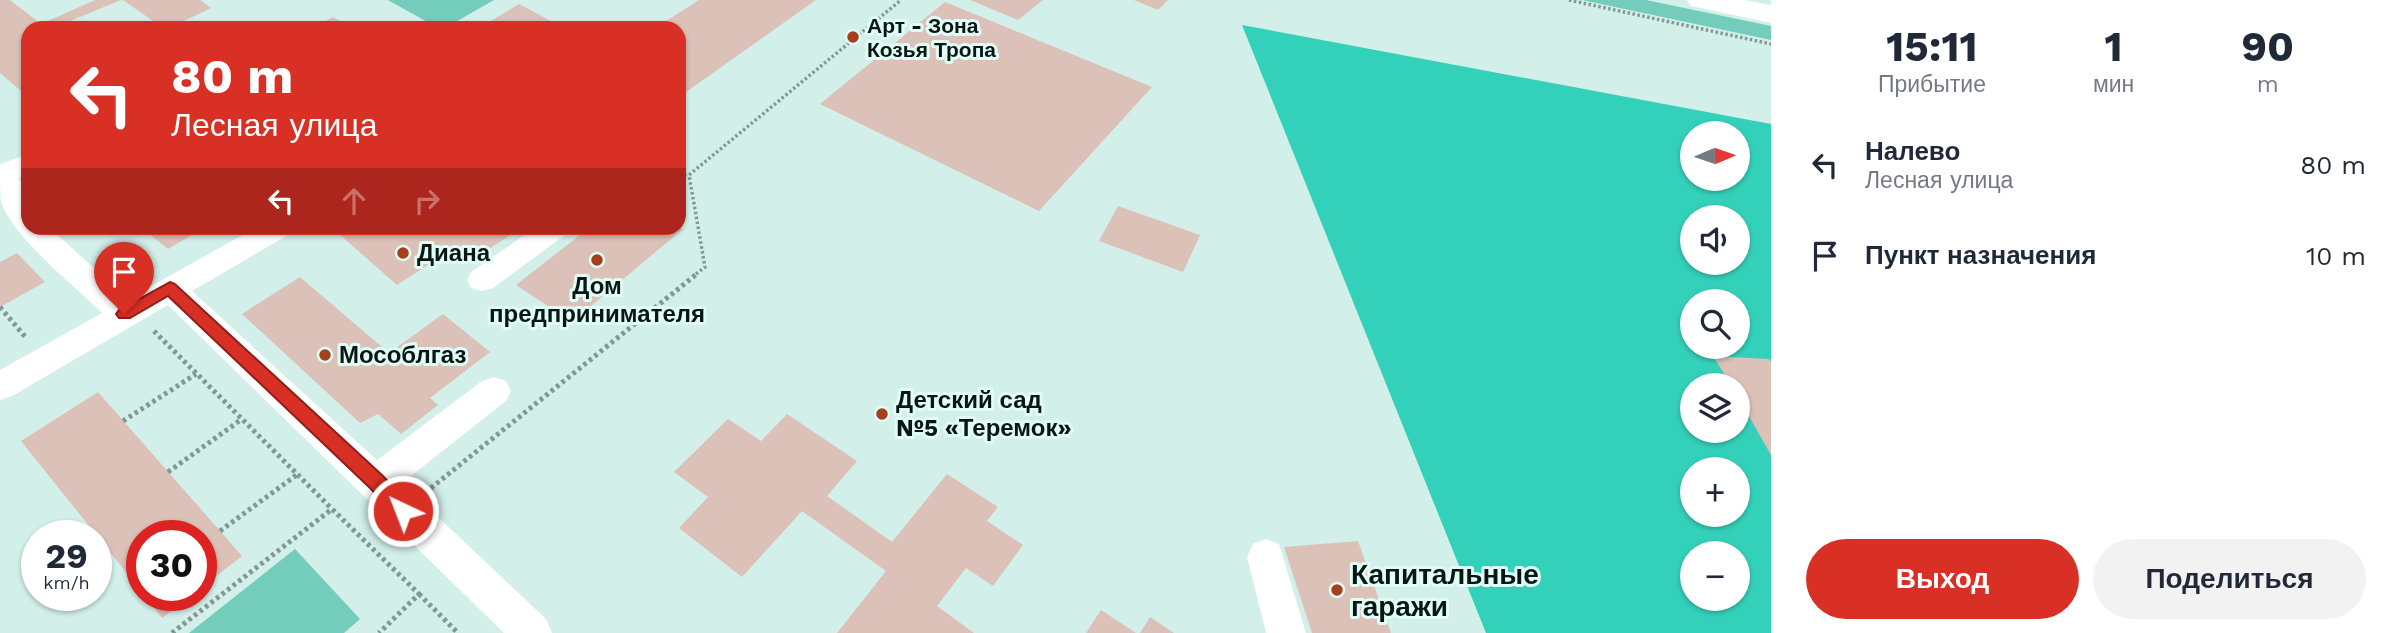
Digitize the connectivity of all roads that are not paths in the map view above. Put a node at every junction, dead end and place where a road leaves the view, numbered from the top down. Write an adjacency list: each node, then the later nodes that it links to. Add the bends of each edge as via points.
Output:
1 (1701, 0): 2 (main road)
2 (1771, 14)
3 (10, 169): 4 (street)
4 (21, 211)
5 (40, 235): 10 (street)
6 (265, 235): 9 (street)
7 (545, 235): 8 (street)
8 (482, 280)
9 (170, 288): 10 (street); 13 (street)
10 (128, 312): 11 (street)
11 (0, 386)
12 (494, 391): 13 (street)
13 (376, 482): 15 (street)
14 (1266, 556): 16 (street)
15 (532, 633)
16 (1286, 633)

